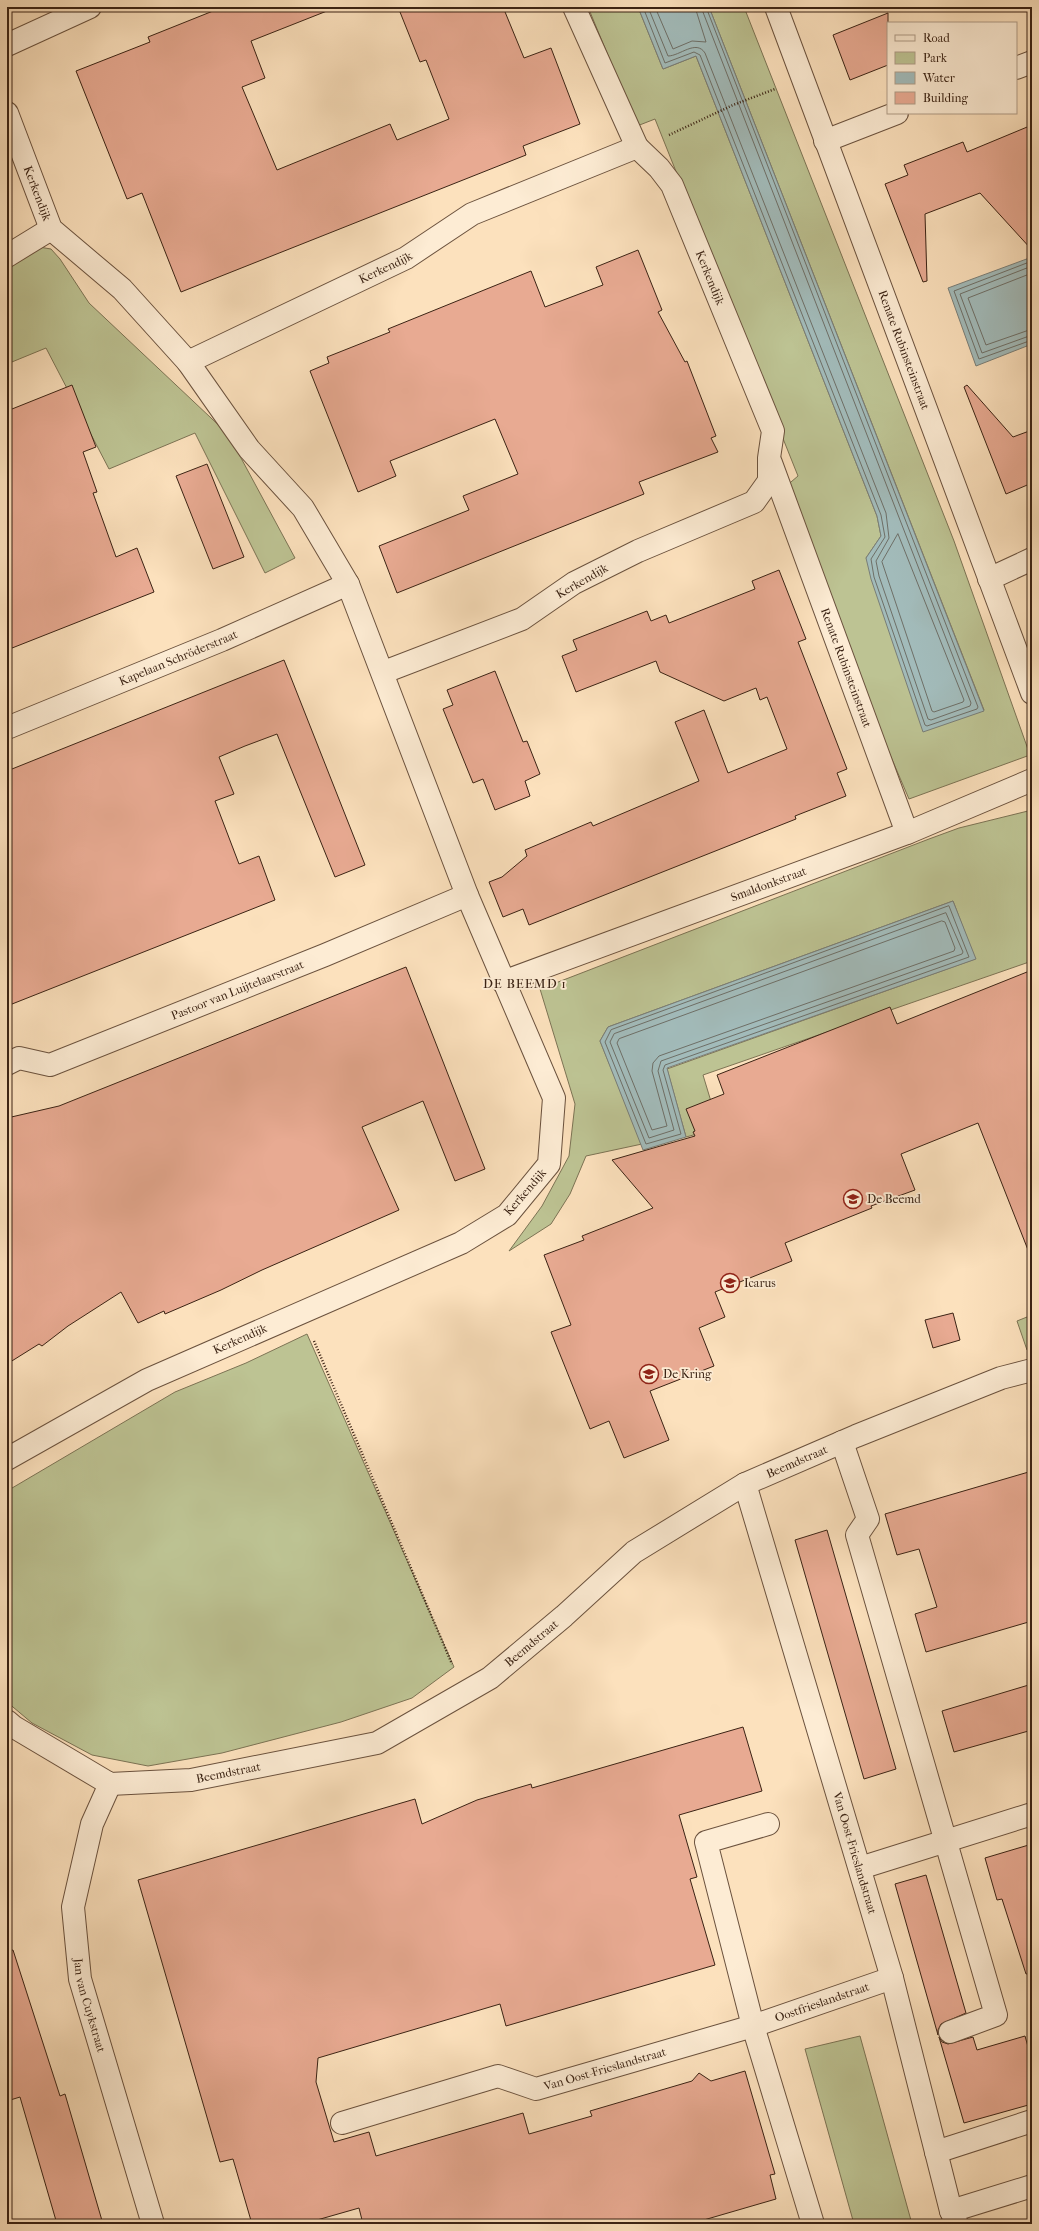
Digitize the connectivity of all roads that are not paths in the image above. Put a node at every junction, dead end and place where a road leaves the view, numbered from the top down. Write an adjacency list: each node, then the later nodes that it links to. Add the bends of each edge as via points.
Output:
1 (90, 7): 4 (street)
2 (574, 7): 10 (street)
3 (776, 7): 9 (street, Renate Rubinsteinstraat)
4 (7, 45)
5 (1032, 62): 6 (street)
6 (1017, 68)
7 (7, 113): 11 (street, Kerkendijk)
8 (894, 114): 9 (street)
9 (825, 141): 16 (street, Renate Rubinsteinstraat)
10 (637, 147): 13 (street, Kerkendijk, via 472,214 406,258); 14 (street, Kerkendijk, via 672,185 773,431)
11 (51, 229): 12 (street); 13 (street, Kerkendijk, via 122,289)
12 (7, 256)
13 (188, 362): 17 (street, Kerkendijk, via 250,449 303,508)
14 (769, 458): 18 (street, Kerkendijk, via 769,481 754,502 638,550 574,584 522,619); 22 (street, Renate Rubinsteinstraat)
15 (1032, 559): 16 (street)
16 (989, 579): 19 (street, Renate Rubinsteinstraat)
17 (348, 584): 18 (street, Kerkendijk); 20 (street, Kapelaan Schröderstraat, via 222,640)
18 (384, 672): 23 (street, Kerkendijk)
19 (1032, 693)
20 (7, 728)
21 (1032, 780): 22 (street, Smaldonkstraat)
22 (907, 833): 24 (street, Smaldonkstraat)
23 (467, 895): 24 (street, Kerkendijk); 25 (street, Pastoor van Luijtelaarstraat, via 50,1065 19,1058)
24 (503, 982): 28 (street, Kerkendijk, via 554,1098 549,1164 507,1215 461,1243 147,1380)
25 (7, 1064)
26 (1032, 1370): 27 (street, Beemdstraat, via 1001,1378)
27 (842, 1442): 29 (street, Beemdstraat); 34 (street, via 868,1519 857,1535)
28 (7, 1459)
29 (745, 1484): 31 (street, Beemdstraat, via 634,1552 552,1627 490,1678 377,1742 191,1780); 35 (street, Van Oost-Frieslandstraat)
30 (7, 1721): 31 (street)
31 (110, 1784): 44 (street, Jan van Cuykstraat, via 92,1824 73,1907 80,1979)
32 (1032, 1814): 34 (street)
33 (768, 1824): 37 (street, via 706,1842)
34 (946, 1841): 35 (street); 38 (street, via 996,2015)
35 (860, 1868): 36 (street, Van Oost-Frieslandstraat)
36 (892, 1978): 37 (street, Oostfrieslandstraat); 41 (street, Van Oost-Frieslandstraat)
37 (753, 2026): 40 (street, Van Oost-Frieslandstraat, via 536,2089 498,2076); 45 (street)
38 (950, 2032)
39 (1032, 2121): 41 (street)
40 (342, 2123)
41 (936, 2152): 43 (street, Van Oost-Frieslandstraat)
42 (1032, 2186): 43 (street)
43 (954, 2218)
44 (153, 2224)
45 (813, 2224)

